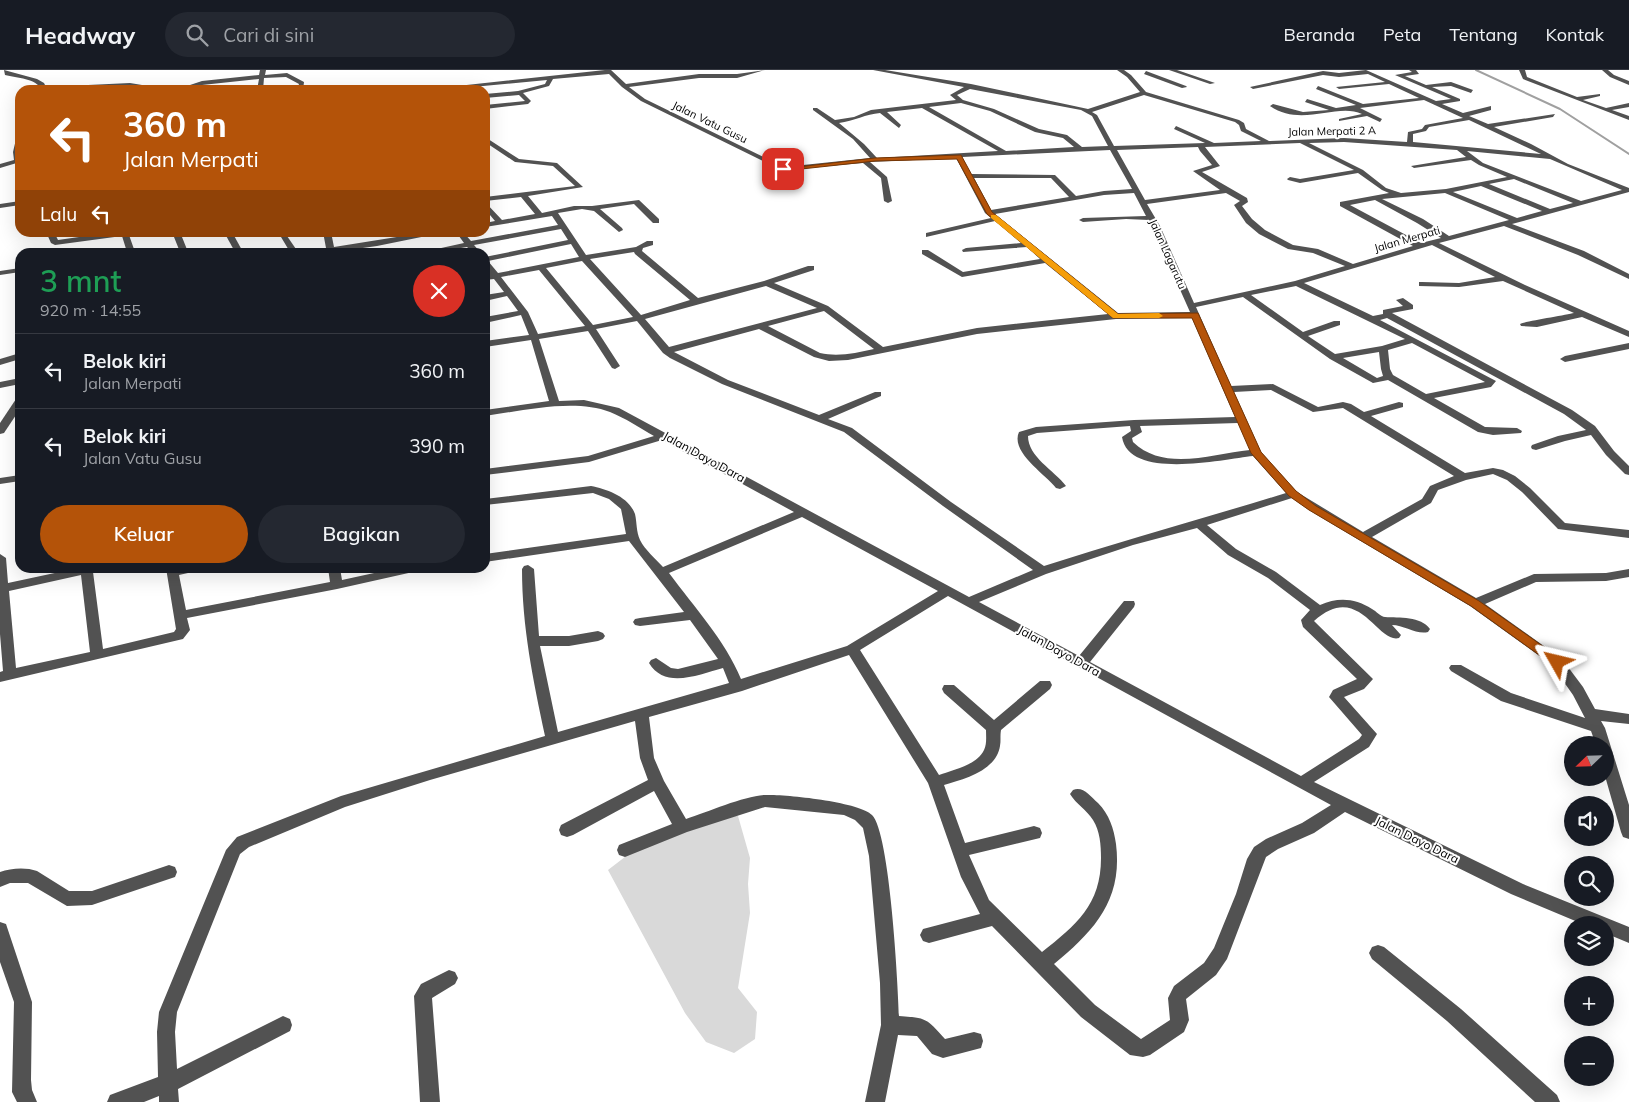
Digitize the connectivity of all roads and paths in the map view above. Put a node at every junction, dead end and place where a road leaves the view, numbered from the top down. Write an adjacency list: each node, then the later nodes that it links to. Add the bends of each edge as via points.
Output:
1 (7, 70): 23 (street, via 7,74)
2 (263, 70): 19 (street)
3 (762, 70): 32 (street, via 737,76 699,76)
4 (876, 70): 16 (street)
5 (1120, 70): 18 (street)
6 (1161, 70): 15 (street)
7 (1172, 70): 24 (street)
8 (1412, 70): 17 (street, via 1417,73)
9 (1522, 70): 45 (street, via 1525,78)
10 (1606, 70): 11 (street); 25 (street)
11 (1614, 70)
12 (609, 71): 21 (street); 32 (street, Jalan Vatu Gusu)
13 (928, 71): 16 (street)
14 (1364, 71): 20 (street, Jalan Merpati 2 A); 36 (street, via 1341,75 1323,73)
15 (1146, 73): 18 (street); 35 (street)
16 (910, 75): 33 (street)
17 (1398, 75): 20 (street); 34 (street)
18 (1128, 76): 41 (street)
19 (264, 77): 28 (street); 29 (street); 30 (street, via 287,75)
20 (1376, 77): 26 (street, Jalan Merpati 2 A)
21 (551, 78): 31 (street); 40 (street, via 547,85)
22 (72, 81): 23 (street)
23 (39, 82): 27 (street)
24 (1212, 83)
25 (1629, 83)
26 (1389, 84): 37 (street); 44 (street, Jalan Merpati 2 A)
27 (41, 85)
28 (195, 85)
29 (262, 85)
30 (302, 85)
31 (482, 85)
32 (624, 86): 84 (street, Jalan Vatu Gusu, via 643,100 780,169)
33 (971, 86): 46 (street, via 953,95); 60 (street)
34 (1425, 86): 39 (street, via 1449,84); 48 (street, via 1458,100)
35 (1184, 87)
36 (1253, 87)
37 (1340, 87)
38 (1318, 88): 52 (street)
39 (1472, 92)
40 (520, 93): 43 (street); 53 (street, via 528,101 526,103)
41 (1144, 93): 60 (street); 72 (street, via 1236,121 1242,124 1243,130)
42 (1598, 95): 45 (street)
43 (490, 96)
44 (1424, 98): 48 (street, Jalan Merpati 2 A); 52 (street)
45 (1575, 99): 57 (street)
46 (961, 101): 50 (street); 79 (street, via 992,110 1037,130 1065,136)
47 (1307, 101): 58 (street)
48 (1436, 103): 63 (street, Jalan Merpati 2 A)
49 (1629, 105): 57 (street)
50 (922, 106): 59 (street); 80 (street)
51 (1273, 106): 58 (street, via 1305,115)
52 (1363, 106): 54 (street)
53 (490, 107)
54 (1353, 107): 58 (street); 61 (street)
55 (1489, 107): 63 (street, via 1486,111)
56 (815, 109): 67 (street)
57 (1608, 109): 64 (street)
58 (1335, 110)
59 (882, 111): 67 (street); 68 (street)
60 (1089, 112): 77 (street, Jalan Lagarutu, via 1096,117)
61 (1368, 114): 65 (street); 66 (street)
62 (1553, 115): 69 (street)
63 (1467, 116): 69 (street, Jalan Merpati 2 A); 73 (street, via 1410,133)
64 (1629, 118)
65 (1341, 120)
66 (1380, 120)
67 (834, 122): 85 (street, via 864,146)
68 (899, 126)
69 (1488, 126): 82 (street, Jalan Merpati 2 A)
70 (1176, 128): 74 (street)
71 (1299, 141): 72 (street, Jalan Merpati 2 A); 73 (street, Jalan Merpati 2 A); 89 (street)
72 (1268, 142): 74 (street, Jalan Merpati 2 A)
73 (1410, 143): 78 (street, Jalan Merpati 2 A)
74 (1216, 144): 75 (street, Jalan Merpati 2 A)
75 (1201, 145): 77 (street, Jalan Merpati 2 A); 96 (street, via 1217,166 1196,170)
76 (490, 146): 101 (street, via 516,161 555,164 580,187)
77 (1113, 148): 79 (street, Jalan Vatu Gusu); 95 (street, Jalan Lagarutu)
78 (1456, 148): 82 (street, Jalan Merpati 2 A); 83 (street)
79 (1080, 149): 80 (street, Jalan Vatu Gusu)
80 (1007, 154): 81 (street, Jalan Vatu Gusu)
81 (959, 157): 85 (street, Jalan Vatu Gusu); 90 (street)
82 (1550, 157): 94 (street, Jalan Merpati 2 A)
83 (1470, 158): 88 (street); 91 (street)
84 (863, 160): 85 (street, Jalan Vatu Gusu); 104 (street, via 884,177)
85 (875, 160)
86 (15, 163): 87 (street)
87 (0, 166)
88 (1414, 166)
89 (1361, 171): 92 (street, via 1300,181); 99 (street)
90 (968, 176): 103 (street, via 1053,176); 113 (street)
91 (1515, 177): 93 (street); 107 (street)
92 (1290, 179)
93 (1482, 184): 97 (street); 112 (street)
94 (1628, 190): 107 (street, Jalan Merpati)
95 (1138, 191): 103 (street); 105 (street, Jalan Lagarutu)
96 (1226, 191): 105 (street); 153 (street, via 1244,200 1238,205 1262,232 1291,248 1315,251)
97 (1446, 191): 99 (street); 119 (street)
98 (523, 194): 100 (street); 101 (street); 115 (street)
99 (1395, 194): 102 (street)
100 (490, 198)
101 (576, 198): 109 (street); 111 (street)
102 (1376, 198): 114 (street); 123 (street, via 1343,204)
103 (1075, 199): 113 (street)
104 (888, 201)
105 (1143, 202): 116 (street, Jalan Lagarutu)
106 (15, 204): 108 (street)
107 (1580, 204): 112 (street, Jalan Merpati)
108 (0, 206)
109 (595, 207): 120 (street, via 636,202); 126 (street)
110 (490, 210): 121 (street)
111 (553, 212): 115 (street); 125 (street)
112 (1551, 212): 119 (street, Jalan Merpati)
113 (989, 213): 117 (street)
114 (1404, 213): 123 (street, via 1386,216); 134 (street)
115 (539, 214): 121 (street)
116 (1152, 218): 118 (street); 171 (street, Jalan Lagarutu)
117 (996, 220): 127 (street); 139 (street)
118 (1083, 220)
119 (1516, 220): 124 (street, Jalan Merpati)
120 (656, 221)
121 (500, 222): 122 (street)
122 (490, 224)
123 (1378, 224): 140 (street)
124 (1506, 224): 134 (street, Jalan Merpati); 160 (street, via 1575,250)
125 (563, 226): 135 (street); 138 (street)
126 (619, 230)
127 (929, 234)
128 (52, 237): 129 (street, via 55,243 77,244)
129 (96, 237)
130 (231, 237): 141 (street)
131 (284, 237): 142 (street)
132 (423, 237): 143 (street)
133 (463, 237): 138 (street)
134 (1448, 239): 137 (street, Jalan Merpati)
135 (573, 241): 149 (street); 150 (street)
136 (650, 243): 146 (street)
137 (1433, 243): 140 (street, Jalan Merpati); 161 (street)
138 (469, 244): 144 (street); 145 (street)
139 (1028, 245): 147 (street); 151 (street)
140 (1420, 246): 153 (street, Jalan Merpati)
141 (237, 248)
142 (291, 248)
143 (378, 248)
144 (448, 248)
145 (472, 248)
146 (639, 249): 149 (street); 169 (street, via 638,252)
147 (966, 250)
148 (924, 252): 151 (street, via 962,276)
149 (584, 258): 152 (street); 176 (street)
150 (490, 259)
151 (1046, 260): 175 (street)
152 (540, 266): 158 (street); 182 (street)
153 (1354, 266): 163 (street, Jalan Merpati)
154 (490, 267): 158 (street)
155 (810, 268): 162 (street)
156 (15, 271): 157 (street)
157 (0, 274)
158 (497, 276): 159 (street); 165 (street)
159 (490, 277)
160 (1629, 277)
161 (1503, 278): 164 (street, via 1459,285); 173 (street)
162 (766, 282): 169 (street); 170 (street)
163 (1296, 283): 166 (street, Jalan Merpati); 178 (street)
164 (1422, 284)
165 (510, 293): 167 (street); 172 (street)
166 (1245, 295): 171 (street, Jalan Merpati); 185 (street)
167 (490, 297)
168 (1400, 300): 174 (street, via 1410,307 1386,312)
169 (696, 302): 176 (street)
170 (825, 308): 181 (street); 190 (street)
171 (1193, 311): 175 (street, Jalan Merpati); 200 (street, Jalan Lagarutu)
172 (524, 312): 177 (street); 184 (street)
173 (1582, 314): 180 (street); 183 (street)
174 (1388, 315): 178 (street); 213 (street, via 1558,405)
175 (1116, 316): 190 (street, Jalan Merpati, via 976,332)
176 (639, 318): 182 (street); 191 (street)
177 (490, 319)
178 (1372, 319): 186 (street)
179 (1337, 323): 185 (street)
180 (1524, 324)
181 (759, 325): 190 (street, Jalan Merpati, via 829,358); 191 (street)
182 (591, 328): 184 (street); 196 (street)
183 (1629, 334)
184 (533, 336): 187 (street); 203 (street)
185 (1302, 336): 192 (street)
186 (1413, 340): 189 (street); 202 (street, via 1491,382)
187 (490, 343)
188 (1629, 346): 194 (street)
189 (1382, 349): 192 (street); 197 (street, via 1383,369)
190 (881, 350)
191 (666, 351): 208 (street, via 725,382)
192 (1334, 356): 197 (street, via 1373,380)
193 (15, 358): 195 (street)
194 (1565, 359)
195 (0, 362)
196 (615, 366)
197 (1389, 377): 202 (street)
198 (15, 382): 199 (street)
199 (0, 384)
200 (1229, 389): 207 (street, via 1274,387 1312,409 1343,405); 209 (street, Jalan Lagarutu)
201 (878, 394): 208 (street)
202 (1425, 398): 212 (street, via 1485,431)
203 (555, 405): 206 (street, Jalan Dayo Dara); 214 (street, Jalan Dayo Dara, via 604,406)
204 (1399, 405): 207 (street)
205 (15, 408): 211 (street)
206 (490, 412)
207 (1364, 415): 219 (street)
208 (821, 418): 233 (street, via 856,435)
209 (1240, 420): 210 (street); 216 (street, Jalan Lagarutu)
210 (1134, 423): 216 (street, via 1137,432 1127,438 1128,443 1141,454 1157,460); 222 (street, via 1036,430 1023,434 1023,443 1033,460)
211 (0, 430)
212 (1517, 431)
213 (1594, 431): 215 (street); 218 (street)
214 (664, 436): 217 (street, via 589,459); 225 (street, Jalan Dayo Dara)
215 (1536, 447)
216 (1256, 453): 223 (street, Jalan Lagarutu)
217 (490, 471)
218 (1628, 471)
219 (1463, 478): 227 (street, via 1499,472 1526,490 1559,524); 229 (street, via 1434,488 1427,500)
220 (15, 479): 221 (street)
221 (0, 481)
222 (1060, 486)
223 (1292, 494): 226 (street); 229 (street, Jalan Lagarutu)
224 (490, 501): 228 (street, via 597,490 626,506)
225 (804, 512): 234 (street); 243 (street, Jalan Dayo Dara)
226 (1199, 524): 233 (street, via 1129,542); 247 (street, via 1232,552 1272,575)
227 (1629, 534)
228 (633, 537): 230 (street); 234 (street)
229 (1364, 537): 245 (street, Jalan Lagarutu)
230 (490, 557)
231 (0, 558): 242 (street)
232 (528, 569): 255 (street)
233 (1042, 571): 244 (street)
234 (661, 572): 249 (street)
235 (67, 573): 242 (street)
236 (89, 573): 257 (street)
237 (173, 573): 248 (street)
238 (335, 573): 241 (street)
239 (391, 573): 241 (street)
240 (1629, 573): 245 (street, via 1606,577 1534,578)
241 (337, 585): 248 (street)
242 (1, 589): 262 (street)
243 (949, 590): 244 (street, Jalan Dayo Dara); 256 (street)
244 (969, 602): 259 (street, Jalan Dayo Dara)
245 (1475, 603): 266 (street, Jalan Lagarutu, via 1557,662)
246 (1129, 604): 259 (street)
247 (1318, 610): 251 (street, via 1340,603 1352,605); 276 (street, via 1307,620 1308,624 1366,679 1336,697 1370,734 1364,743)
248 (182, 615): 257 (street, via 183,630 178,636)
249 (694, 615): 250 (street); 258 (street)
250 (640, 622)
251 (1382, 622): 252 (street, via 1403,620); 253 (street)
252 (1423, 628)
253 (1394, 635)
254 (598, 636): 255 (street, via 569,641)
255 (532, 640): 272 (street)
256 (852, 649): 264 (street); 275 (street)
257 (97, 654): 262 (street)
258 (727, 662): 260 (street, via 678,674 667,672); 264 (street)
259 (1081, 662): 276 (street, Jalan Dayo Dara)
260 (656, 663)
261 (1456, 668): 270 (street, via 1506,697)
262 (5, 675)
263 (1046, 685): 269 (street)
264 (736, 687): 267 (street)
265 (948, 689): 269 (street)
266 (1592, 714): 268 (street); 270 (street, Jalan Lagarutu)
267 (641, 715): 272 (street); 274 (street, via 647,758)
268 (1629, 719)
269 (994, 728): 275 (street, via 988,756 976,765)
270 (1598, 728): 271 (street, Jalan Lagarutu)
271 (1600, 736)
272 (553, 740): 297 (street, via 341,802 239,845 234,850 168,1012)
273 (1614, 781): 281 (street)
274 (657, 782): 279 (street); 280 (street)
275 (935, 782): 284 (street)
276 (1301, 783): 278 (street, Jalan Dayo Dara)
277 (1078, 794): 292 (street, via 1105,826 1109,847 1107,885 1098,907 1062,948)
278 (1344, 804): 289 (street, Jalan Dayo Dara, via 1518,889); 292 (street, via 1257,855 1221,953 1210,969 1180,992 1177,1026 1143,1048 1131,1044 1088,1011)
279 (682, 827): 283 (street); 294 (street, via 765,801 845,809 868,820 877,856)
280 (568, 830)
281 (1629, 832)
282 (1034, 834): 284 (street)
283 (625, 850)
284 (958, 851): 287 (street, via 975,893)
285 (169, 872): 286 (street, via 108,893 66,899 31,876 9,876)
286 (0, 880)
287 (994, 918): 290 (street); 292 (street)
288 (0, 930): 298 (street, via 23,1002 21,1080)
289 (1629, 934)
290 (929, 935)
291 (1378, 953): 303 (street, via 1454,1015)
292 (1042, 963)
293 (449, 978): 301 (street, via 427,990 423,996)
294 (890, 1024): 296 (street, via 922,1027 943,1049); 302 (street)
295 (283, 1025): 297 (street)
296 (974, 1041)
297 (169, 1083): 299 (street); 300 (street)
298 (27, 1102)
299 (117, 1102)
300 (169, 1102)
301 (430, 1102)
302 (875, 1102)
303 (1550, 1102)

